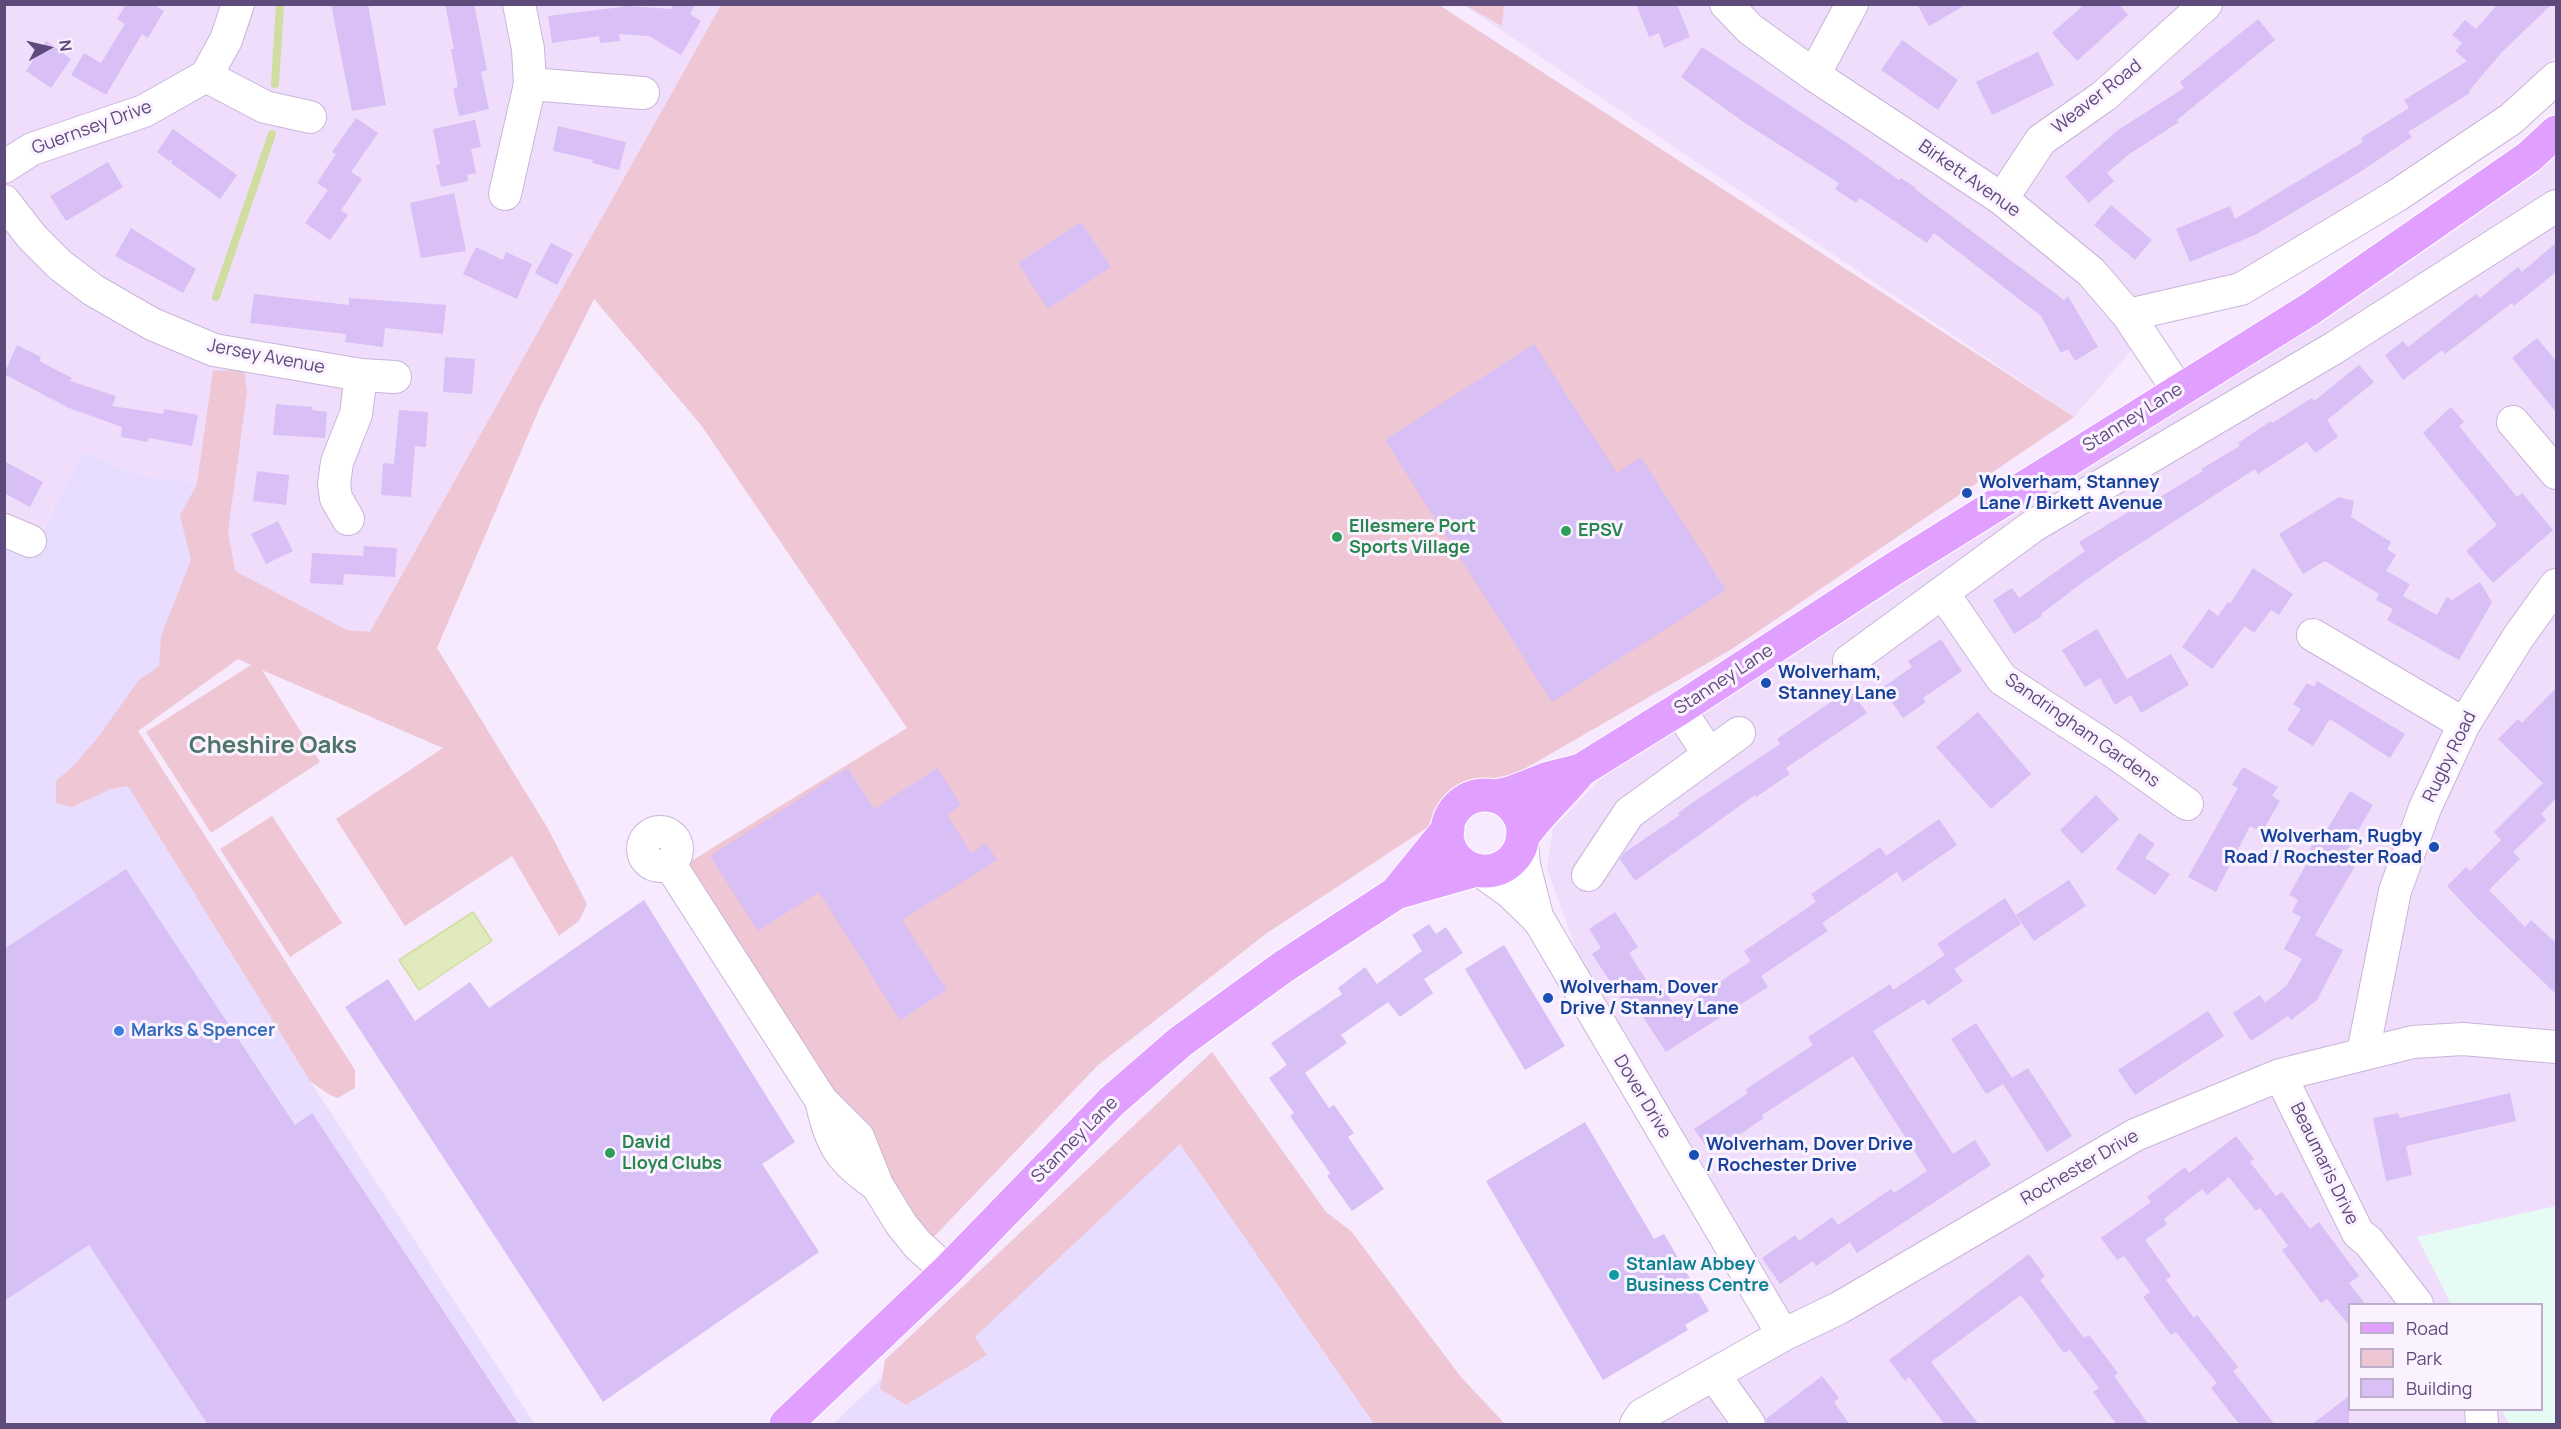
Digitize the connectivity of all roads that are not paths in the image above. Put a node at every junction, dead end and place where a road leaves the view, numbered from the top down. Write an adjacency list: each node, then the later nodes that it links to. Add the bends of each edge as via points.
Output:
1 (238, 4): 7 (street, via 226,40)
2 (519, 4): 9 (street)
3 (1726, 4): 6 (street, Birkett Avenue, via 1750,29)
4 (1852, 4): 6 (street)
5 (2206, 4): 15 (street, Weaver Road, via 2104,96 2041,140)
6 (1814, 75): 15 (street, Birkett Avenue)
7 (206, 76): 11 (street, via 265,107); 13 (street, Guernsey Drive, via 144,111 33,149)
8 (2556, 78): 19 (street, via 2511,119 2241,290)
9 (530, 84): 10 (street); 14 (street)
10 (643, 93)
11 (310, 117)
12 (2556, 132): 18 (main road, Stanney Lane, via 2529,157)
13 (4, 167)
14 (505, 194)
15 (2002, 199): 19 (street, Birkett Avenue, via 2091,272)
16 (4, 201): 21 (street, Jersey Avenue, via 60,265 93,290 152,324 214,350)
17 (2556, 206): 20 (street)
18 (2310, 309): 20 (street); 23 (main road, Stanney Lane)
19 (2128, 315): 23 (street, Birkett Avenue)
20 (2334, 348): 28 (street, via 2033,526)
21 (361, 375): 22 (street, Jersey Avenue); 26 (street, via 356,414 337,462)
22 (395, 377)
23 (2178, 390): 31 (main road, Stanney Lane)
24 (2513, 422): 25 (street)
25 (2556, 473)
26 (333, 509)
27 (2556, 585): 32 (street, Rugby Road)
28 (1943, 593): 30 (street); 37 (street, Sandringham Gardens, via 2002,679)
29 (2313, 636): 32 (street)
30 (1849, 661)
31 (1679, 709): 34 (street); 35 (main road, Stanney Lane)
32 (2463, 724): 46 (street, Rugby Road, via 2424,808 2395,891)
33 (1739, 733): 34 (street)
34 (1709, 754): 40 (street, via 1629,813)
35 (1581, 770): 36 (main road, Stanney Lane); 39 (main road, Stanney Lane, via 1534,821)
36 (1495, 796): 38 (main road, via 1480,795 1460,805 1452,814); 39 (main road, via 1513,808 1522,827)
37 (2187, 804)
38 (1448, 829): 42 (main road, via 1452,850 1467,866); 43 (main road, Stanney Lane)
39 (1522, 840): 42 (main road, via 1510,861 1501,867); 44 (street, Dover Drive, via 1524,865)
40 (1591, 856)
41 (669, 863): 48 (street, via 821,1100 839,1152 877,1185 910,1236)
42 (1478, 870): 43 (main road, Stanney Lane); 44 (street, Dover Drive, via 1510,892)
43 (1396, 893): 48 (main road, Stanney Lane, via 1283,968 1144,1072)
44 (1539, 921): 50 (street, Dover Drive)
45 (2556, 1047): 46 (street, Rochester Drive, via 2463,1039 2413,1042)
46 (2363, 1053): 47 (street, Rochester Drive)
47 (2280, 1075): 49 (street, Beaumaris Drive, via 2358,1233); 50 (street, Rochester Drive, via 2135,1135 1839,1308)
48 (947, 1271): 53 (main road, Stanney Lane)
49 (2415, 1303)
50 (1783, 1335): 51 (street, Rochester Drive)
51 (1714, 1375): 52 (street, Rochester Drive); 54 (street)
52 (1639, 1420)
53 (786, 1425)
54 (1749, 1425)

